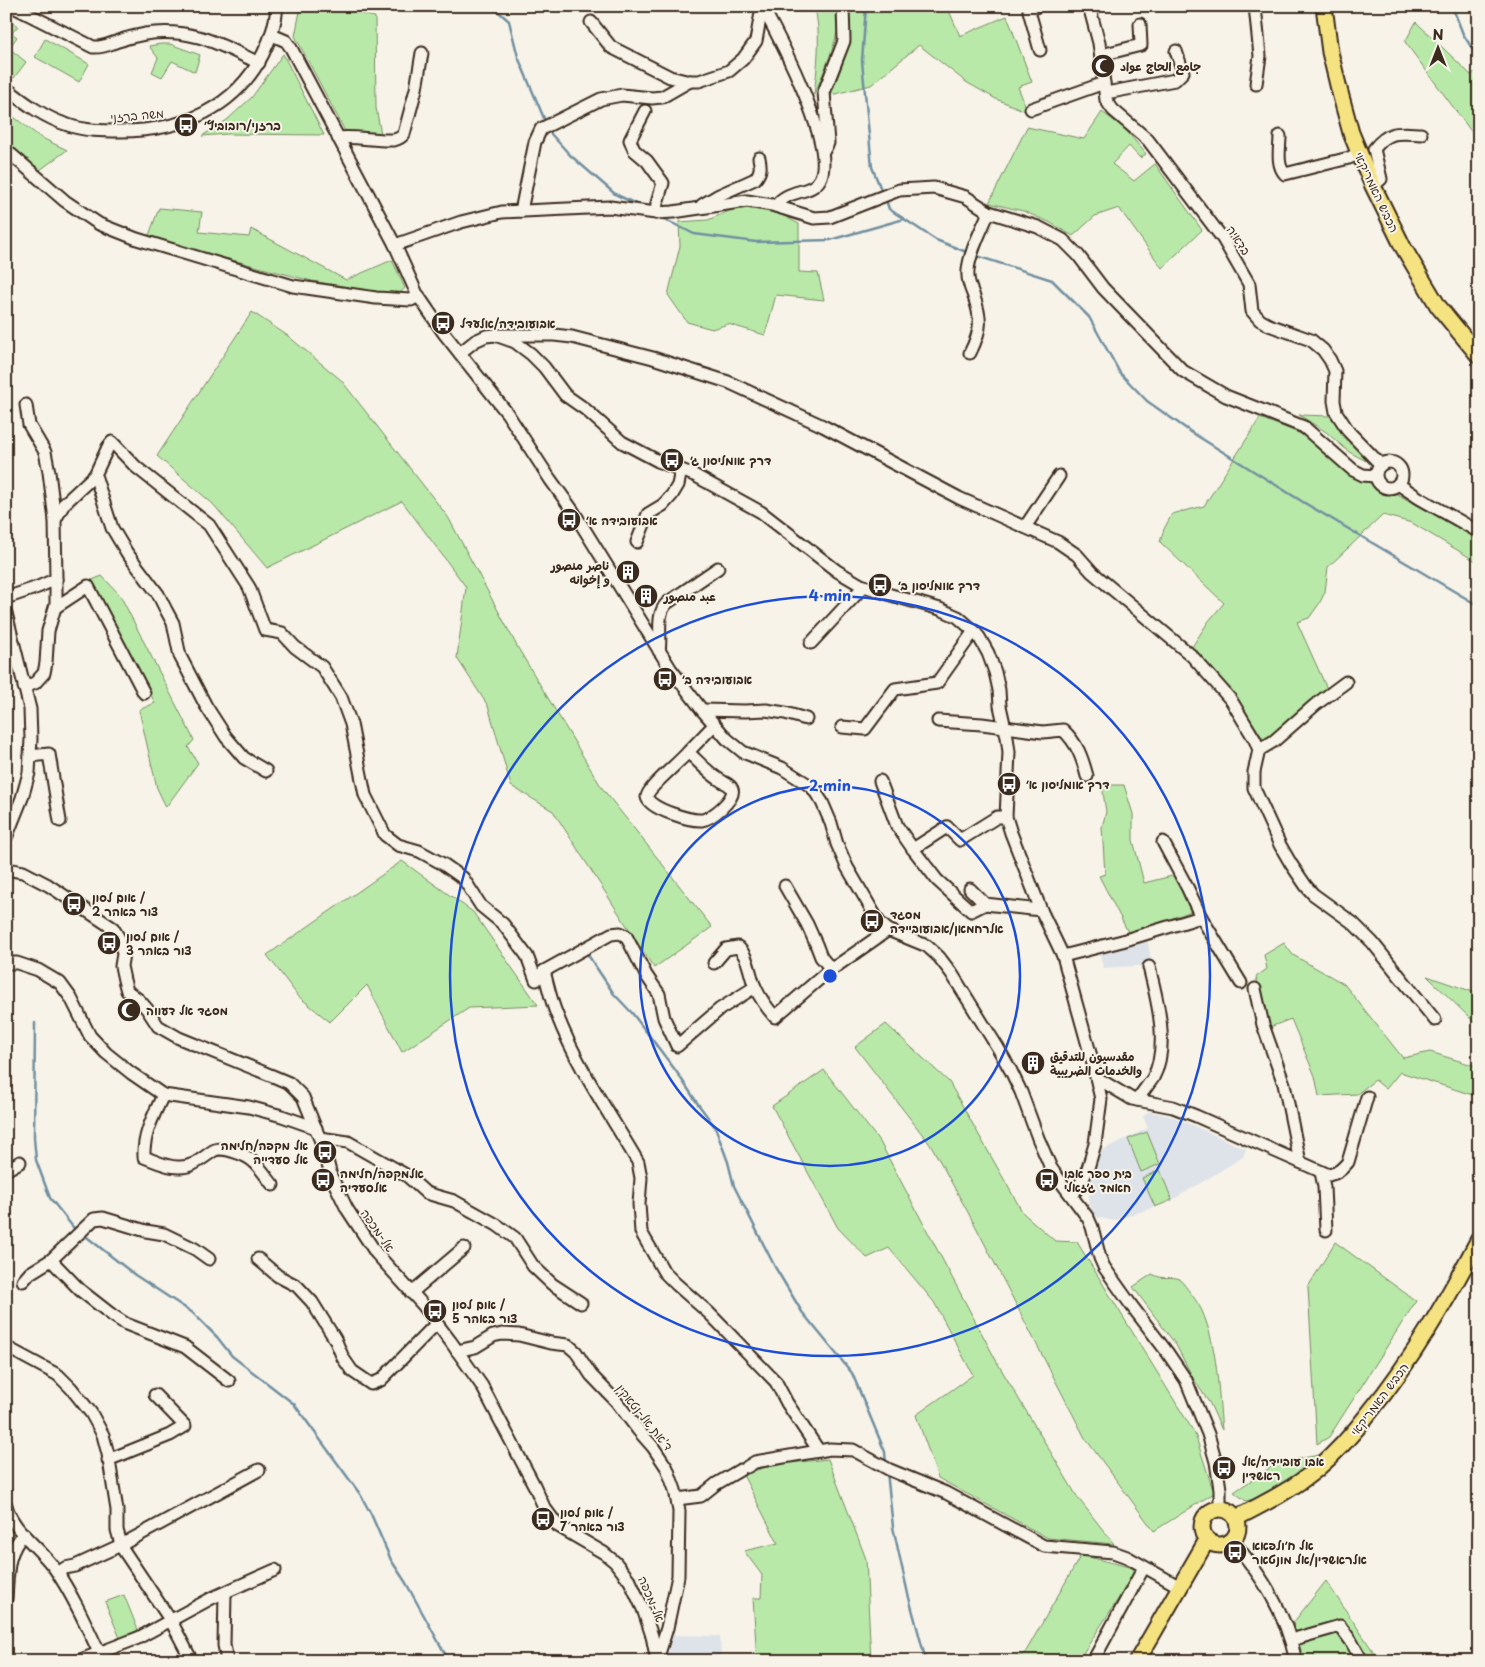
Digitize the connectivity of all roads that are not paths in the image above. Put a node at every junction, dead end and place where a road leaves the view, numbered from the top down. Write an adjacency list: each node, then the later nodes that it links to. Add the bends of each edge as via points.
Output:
1 (12, 6): 16 (street, via 92,47 103,48 122,39 176,32 204,38)
2 (277, 6): 11 (street, משה ברזני)
3 (843, 6): 27 (street, via 844,42 824,92 828,143)
4 (1037, 6): 12 (street, via 1029,11)
5 (1089, 6): 15 (street, בדאיה)
6 (1255, 6): 18 (street, via 1260,56)
7 (1324, 6): 28 (main road, הכביש האמריקאי, via 1330,52)
8 (762, 7): 17 (street, via 756,41 743,59 729,71); 27 (street, via 791,60)
9 (591, 22): 17 (street, via 611,47 670,77)
10 (1140, 24): 15 (street, via 1141,45)
11 (272, 35): 16 (street, משה ברזני); 25 (street, via 286,41 291,48)
12 (1040, 50)
13 (1176, 51): 20 (street, via 1183,72 1175,80)
14 (422, 53): 25 (street, via 404,134 393,140)
15 (1101, 55): 20 (street, בדאיה)
16 (259, 63): 19 (street, משה ברזני, via 240,88 212,110 177,124 144,130 81,129 27,104)
17 (690, 81): 33 (street, via 662,97 622,95 602,99 541,129)
18 (1256, 84)
19 (6, 88)
20 (1105, 88): 21 (street); 44 (street, בדאיה, via 1106,100 1113,110 1148,140 1223,239 1249,284 1252,311 1269,325 1311,340 1323,350 1335,371 1336,412)
21 (1031, 109)
22 (645, 111): 35 (street, via 630,140 634,150 663,183)
23 (1421, 134): 30 (street, via 1398,133 1383,138 1374,149 1381,179)
24 (1280, 136): 28 (street, via 1279,164 1285,174)
25 (338, 138): 36 (street)
26 (6, 150): 37 (street, via 65,201 99,224 137,240 293,286 376,298 411,300)
27 (823, 152): 31 (street, via 823,172 819,181 784,196)
28 (1359, 153): 30 (main road, הכביש האמריקאי)
29 (759, 158): 32 (street, via 761,167 755,179)
30 (1373, 186): 41 (main road, הכביש האמריקאי, via 1403,248 1438,306)
31 (776, 206): 32 (street, via 747,201); 34 (street, via 814,218 830,218 899,190 934,188 966,197)
32 (696, 209): 35 (street)
33 (521, 211): 35 (street, via 610,207); 36 (street, via 461,222)
34 (989, 212): 40 (street, via 967,272 980,325); 44 (street, via 1038,227 1063,240 1103,288 1183,371 1226,396 1304,427 1353,470 1363,475)
35 (656, 213)
36 (395, 245): 37 (street)
37 (419, 296): 39 (street)
38 (495, 335): 39 (street, via 474,341); 43 (street, via 515,342 531,354 565,395 585,408 622,442); 49 (street, via 572,337 728,382 822,426 959,498)
39 (460, 353): 60 (street, via 507,413 573,511)
40 (970, 353)
41 (1479, 356)
42 (26, 405): 48 (street, via 29,425 45,452)
43 (681, 470): 51 (street, via 672,495 648,514); 54 (street, via 761,512 837,571)
44 (1378, 470): 47 (street, via 1379,484 1384,488); 47 (street, via 1389,462 1397,465 1402,476)
45 (96, 475): 48 (street, via 64,504); 73 (street, via 112,528 158,594 173,623 180,656 206,706 244,758); 93 (street, via 112,442 136,467 209,526 249,587 265,630 282,633 322,667 341,698 351,724 365,795 384,835 464,878 481,906 503,924 527,956 536,980)
46 (1059, 476): 49 (street)
47 (1398, 484): 50 (street)
48 (55, 520): 53 (street)
49 (1025, 527): 70 (street, via 1077,555 1092,572 1192,656 1230,700)
50 (1479, 532)
51 (637, 542)
52 (718, 568): 60 (street, via 662,608)
53 (56, 579): 55 (street); 56 (street)
54 (864, 586): 58 (street, via 940,609 958,617); 59 (street)
55 (6, 598)
56 (56, 607): 62 (street, via 48,630 44,673 35,683); 63 (street, via 88,586)
57 (6, 613): 62 (street)
58 (974, 631): 68 (street, via 936,683 895,689 865,730); 69 (street, via 995,672)
59 (811, 643)
60 (659, 652): 64 (street)
61 (1346, 682): 70 (street)
62 (24, 687): 72 (street, via 30,709)
63 (144, 693)
64 (702, 710): 65 (street, via 766,710); 67 (street)
65 (806, 719)
66 (938, 721): 69 (street)
67 (714, 725): 71 (street); 87 (street, via 743,752 782,768 812,786 831,822 847,867 879,922)
68 (842, 727)
69 (1005, 727): 74 (street, via 1043,732 1063,730 1073,739); 76 (street, via 1009,752)
70 (1259, 750): 97 (street, via 1254,788 1280,844 1306,886 1372,942)
71 (688, 752): 71 (street, via 651,787 647,795 649,802 675,816 702,820 726,805 732,796 732,788)
72 (30, 756): 77 (street, via 49,754); 78 (street, via 22,798)
73 (266, 771)
74 (1087, 776)
75 (880, 781): 80 (street, via 897,826)
76 (1006, 817): 80 (street, via 997,817 960,840 947,827); 85 (street)
77 (60, 822)
78 (6, 838)
79 (1163, 842): 86 (street)
80 (913, 848): 84 (street, via 937,880 971,911)
81 (6, 869): 102 (street, אל-מכפה, via 23,872 48,885 113,928 120,940 121,966 128,991 147,1008 158,1026 179,1038 288,1083 303,1097)
82 (785, 886): 92 (street, via 807,924 820,957)
83 (970, 889): 84 (street)
84 (985, 904): 85 (street)
85 (1041, 910): 88 (street)
86 (1201, 917): 88 (street); 94 (street)
87 (888, 930): 92 (street); 108 (street, via 927,946 952,974 1021,1092 1051,1168)
88 (1063, 956): 98 (street)
89 (6, 963): 99 (street, via 38,970 60,984 71,998 90,1036 130,1073)
90 (714, 963): 95 (street, via 726,949 738,946 744,953)
91 (1148, 967): 101 (street, via 1158,1002 1160,1057 1153,1077)
92 (831, 970): 95 (street, via 776,1017)
93 (544, 971): 95 (street, via 611,934 626,936 658,994 664,1018 677,1046 720,1009); 123 (street, via 557,1016 638,1162 641,1232 664,1272 776,1382)
94 (1241, 983)
95 (755, 987)
96 (1255, 989): 104 (street, via 1263,1025 1284,1084)
97 (1435, 1020)
98 (1097, 1078): 101 (street); 108 (street, via 1101,1099 1095,1144 1085,1175)
99 (163, 1095): 102 (street, via 249,1107 282,1116); 107 (street, via 147,1130 144,1156 179,1167 191,1165 215,1149 221,1149 253,1161)
100 (1368, 1097): 106 (street, via 1348,1162 1335,1174)
101 (1137, 1100): 104 (street, via 1173,1107)
102 (318, 1133): 116 (street, אל-מכפה, via 347,1209 376,1253); 117 (street, via 348,1142 406,1175 426,1193 454,1202 498,1225 515,1238 532,1266)
103 (20, 1162): 105 (street)
104 (1300, 1162): 106 (street)
105 (6, 1170)
106 (1321, 1172): 109 (street)
107 (273, 1185)
108 (1072, 1196): 128 (street, via 1088,1218 1104,1267 1186,1380 1216,1462)
109 (1326, 1230)
110 (1479, 1239): 129 (main road, הכביש האמריקאי, via 1421,1341 1340,1450 1302,1481)
111 (464, 1248): 116 (street)
112 (258, 1258): 118 (street, via 278,1276 298,1286 312,1302 352,1371 371,1384 382,1380)
113 (209, 1259): 114 (street, via 164,1234 103,1218 94,1219)
114 (50, 1260): 115 (street); 121 (street, via 80,1290 112,1315 126,1324 185,1347)
115 (23, 1281)
116 (410, 1293): 118 (street, אל-מכפה)
117 (581, 1303)
118 (436, 1324): 120 (street, אל-מכפה)
119 (6, 1347): 124 (street, via 58,1375 72,1388 103,1435)
120 (457, 1351): 126 (street, ד'את אל-נטאקין, via 475,1347 502,1334 568,1345 654,1447 667,1468); 146 (street, אל-מכפה, via 482,1386 544,1507 558,1526 604,1553 630,1581 643,1609)
121 (229, 1381)
122 (155, 1395): 124 (street, via 186,1426)
123 (819, 1451): 126 (street, via 755,1462 716,1484 702,1496); 134 (street, via 852,1450 946,1493 1044,1546 1113,1552)
124 (108, 1460): 133 (street)
125 (259, 1470): 133 (street)
126 (677, 1498): 146 (street, ד'את אל-נטאקין, via 678,1576)
127 (7, 1508): 130 (street)
128 (1220, 1509): 129 (main road); 131 (main road, via 1208,1513 1202,1523)
129 (1236, 1518): 132 (main road, via 1238,1530)
130 (24, 1534): 136 (street); 139 (street, via 10,1554)
131 (1207, 1540): 132 (main road, via 1222,1545); 137 (main road)
132 (1232, 1540): 141 (street, via 1276,1601)
133 (121, 1545): 136 (street); 140 (street)
134 (1144, 1567): 137 (street); 147 (street)
135 (275, 1570): 138 (street)
136 (58, 1573): 142 (street)
137 (1180, 1587): 148 (main road)
138 (225, 1593): 140 (street); 145 (street, via 224,1646)
139 (6, 1599)
140 (171, 1621): 142 (street); 144 (street)
141 (1292, 1640): 149 (street); 150 (street, via 1340,1626)
142 (101, 1656): 143 (street)
143 (78, 1661)
144 (192, 1661)
145 (227, 1661)
146 (657, 1661)
147 (1093, 1661)
148 (1137, 1661)
149 (1296, 1661)
150 (1362, 1661)

